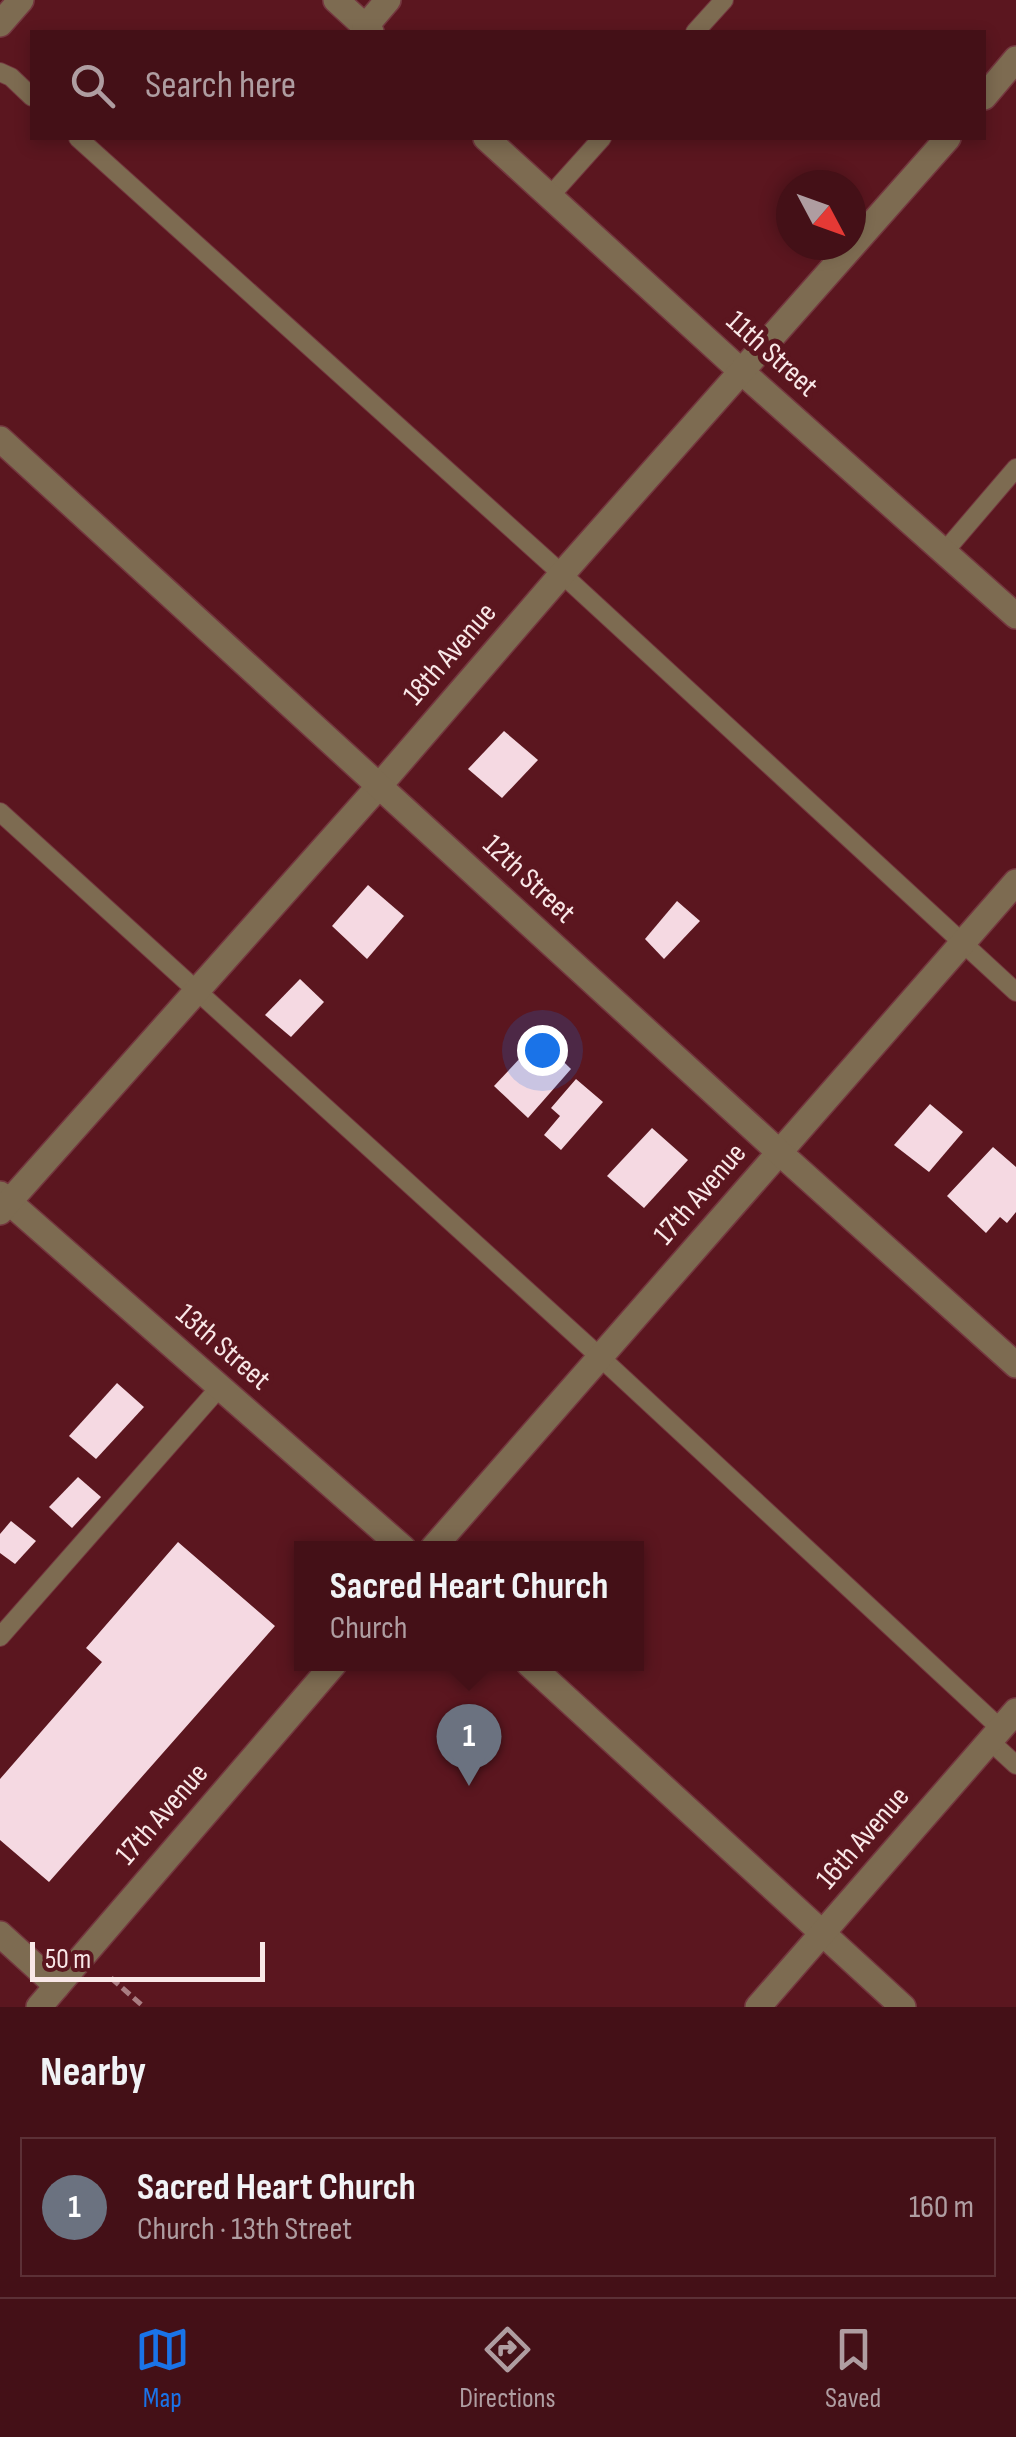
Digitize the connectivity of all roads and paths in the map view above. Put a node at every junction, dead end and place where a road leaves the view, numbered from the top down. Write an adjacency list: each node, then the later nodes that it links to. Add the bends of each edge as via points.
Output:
1 (22, 0): 5 (street)
2 (336, 0): 6 (street)
3 (388, 0): 6 (street)
4 (724, 0): 7 (lane)
5 (0, 24)
6 (368, 30)
7 (697, 30)
8 (1016, 60): 10 (street)
9 (0, 72): 11 (lane)
10 (986, 94)
11 (30, 95)
12 (80, 140): 21 (lane)
13 (488, 140): 16 (street, 11th Street)
14 (600, 140): 16 (lane)
15 (946, 140): 17 (street, 18th Avenue)
16 (550, 196): 17 (street, 11th Street)
17 (742, 372): 20 (street, 11th Street); 21 (street, 18th Avenue)
18 (0, 439): 23 (street, 12th Street)
19 (1016, 468): 20 (lane)
20 (945, 550): 22 (street, 11th Street)
21 (562, 574): 23 (street, 18th Avenue); 26 (lane)
22 (1016, 616)
23 (380, 785): 27 (street, 18th Avenue); 29 (street, 12th Street)
24 (0, 812): 27 (lane)
25 (1016, 882): 26 (street, 17th Avenue)
26 (962, 944): 28 (lane); 29 (street, 17th Avenue)
27 (196, 991): 30 (street, 18th Avenue); 31 (lane)
28 (1016, 992)
29 (780, 1153): 31 (street, 17th Avenue); 32 (street, 12th Street)
30 (3, 1203): 33 (street, 13th Street)
31 (600, 1356): 35 (street, 17th Avenue); 39 (lane)
32 (1016, 1364)
33 (220, 1388): 34 (street, 13th Street); 36 (lane)
34 (396, 1541)
35 (439, 1541)
36 (0, 1637)
37 (328, 1671): 44 (street, 17th Avenue)
38 (537, 1671): 42 (street)
39 (1003, 1728): 40 (lane); 42 (street, 16th Avenue)
40 (1016, 1765)
41 (0, 1934): 44 (street)
42 (822, 1934): 47 (street, 16th Avenue); 48 (street)
43 (111, 1978): 46 (path)
44 (57, 1986): 45 (street, 17th Avenue)
45 (39, 2007)
46 (144, 2007)
47 (758, 2007)
48 (903, 2007)

